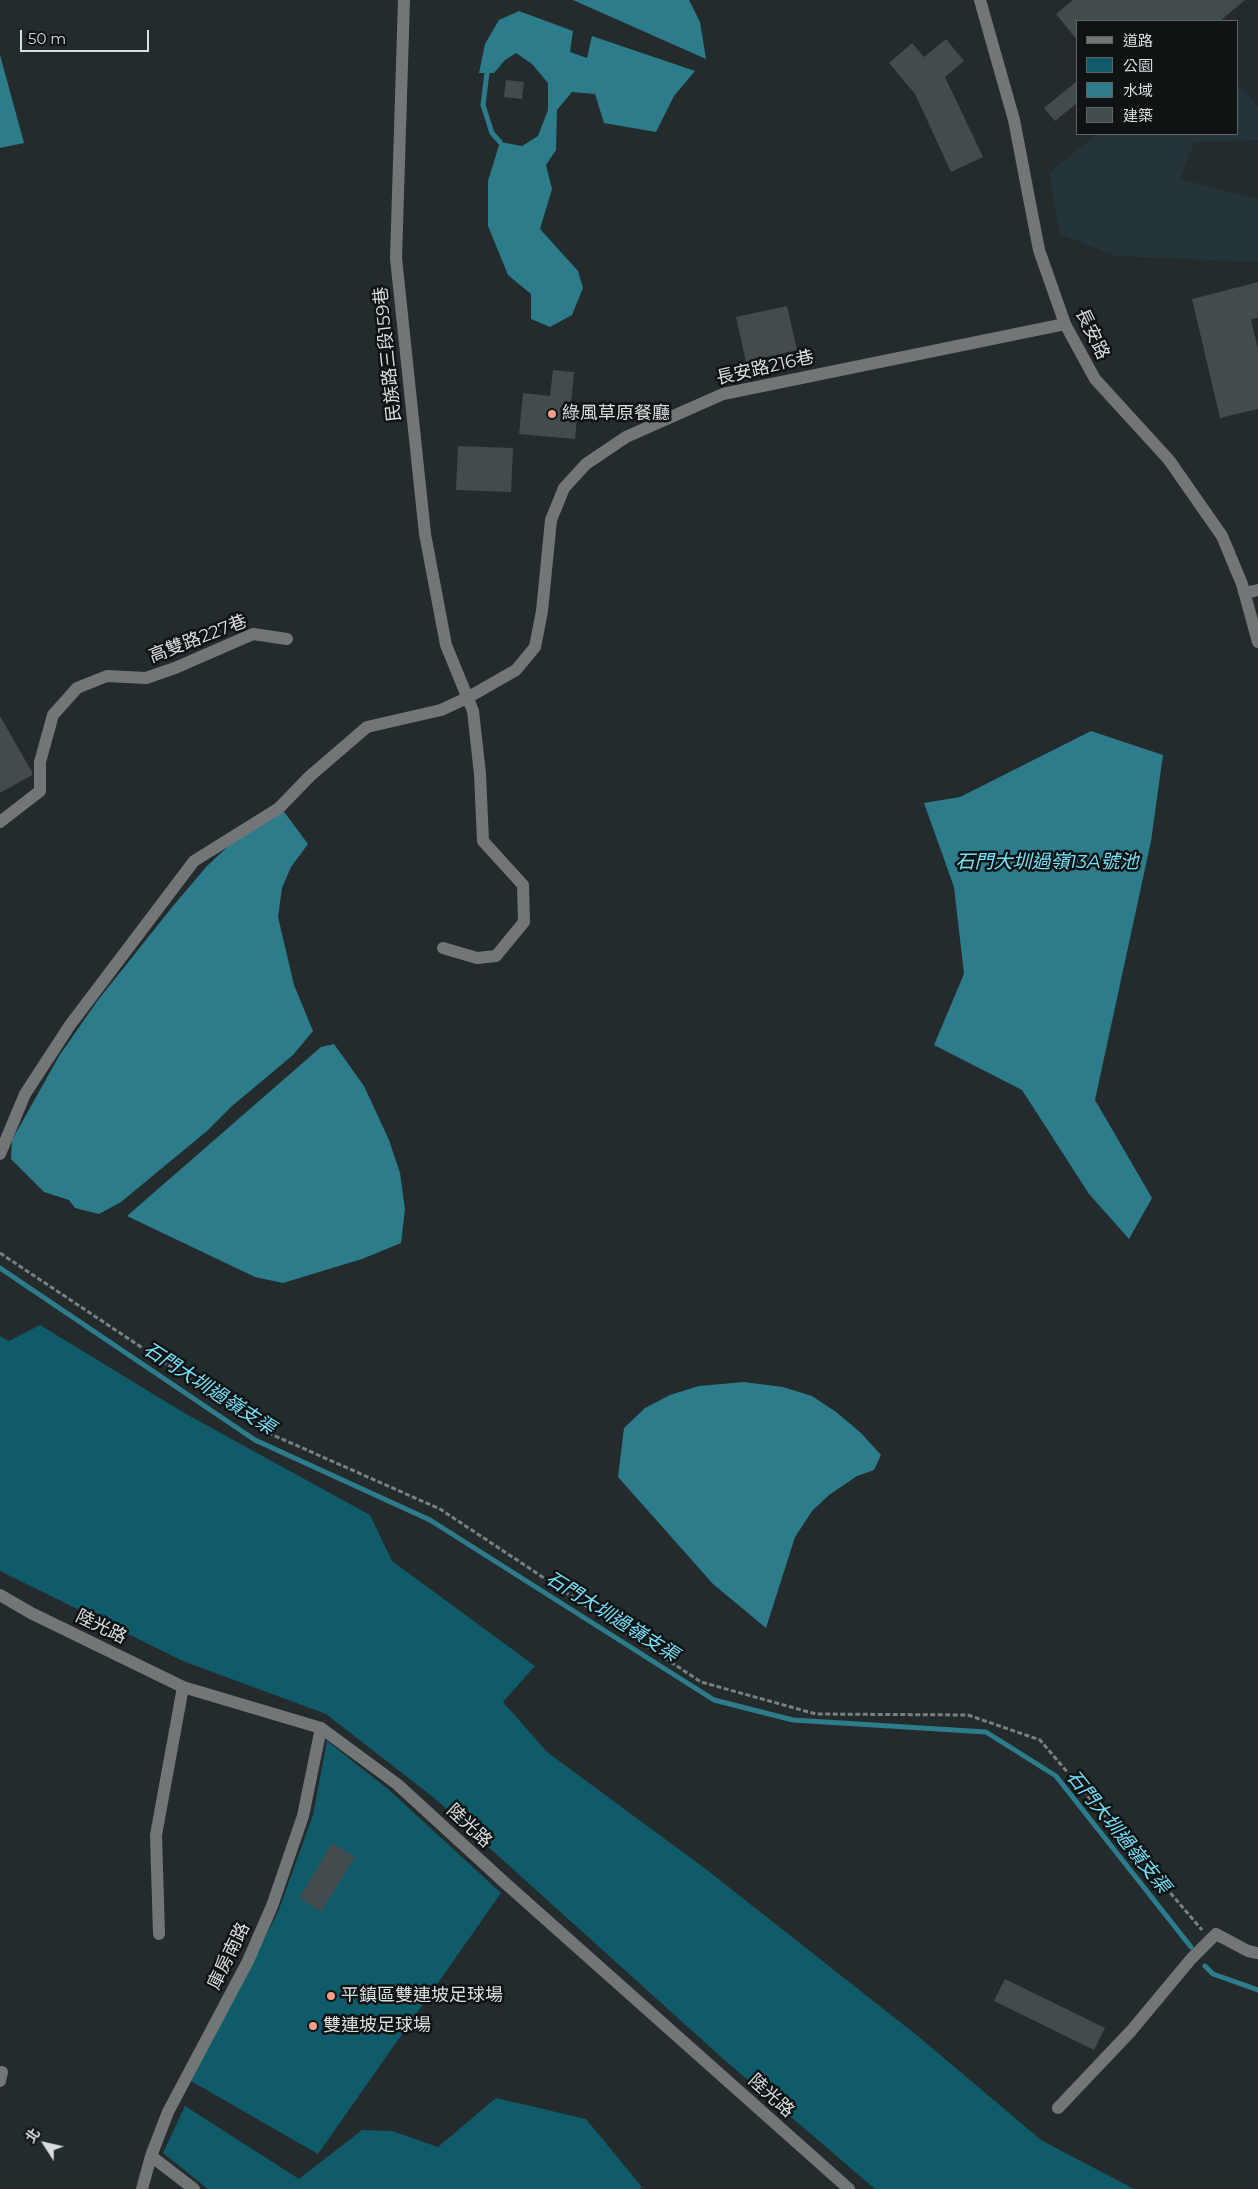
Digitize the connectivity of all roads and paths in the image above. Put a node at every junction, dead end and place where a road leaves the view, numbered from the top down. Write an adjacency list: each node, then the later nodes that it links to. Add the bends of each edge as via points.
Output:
1 (404, 0): 8 (street, 民族路三段159巷, via 396,258 425,534 446,645)
2 (980, 0): 3 (street, 長安路, via 1014,120 1039,250)
3 (1066, 324): 5 (street, 長安路, via 1095,379 1169,460 1222,536); 8 (street, 長安路216巷, via 722,394 626,437 586,464 564,488 550,520 542,611 535,647 516,670)
4 (1258, 590): 5 (street)
5 (1245, 593): 7 (street, 長安路)
6 (287, 638): 9 (street, 高雙路227巷, via 253,634 146,678 107,676 77,688 53,715 40,762 40,791)
7 (1258, 642)
8 (467, 698): 10 (street, 民族路三段159巷, via 473,711 483,841 524,885 524,922 496,956 477,958); 11 (street, 長安路216巷, via 441,710 367,727 310,776 279,808 194,861 70,1025 25,1094)
9 (0, 822)
10 (443, 948)
11 (0, 1154)
12 (0, 1253): 17 (path, via 273,1435 440,1508 701,1682 816,1714 968,1715 1040,1740)
13 (0, 1595): 14 (street, 陸光路)
14 (183, 1687): 15 (street, 陸光路); 16 (street, via 156,1834)
15 (321, 1728): 20 (street, 庫房南路, via 303,1816 272,1906 248,1962 168,2112); 23 (street, 陸光路, via 397,1784)
16 (159, 1934)
17 (1210, 1940): 18 (street, via 1216,1934 1248,1951); 19 (street)
18 (1258, 1952)
19 (1058, 2108)
20 (151, 2156): 21 (street, 庫房南路); 22 (street)
21 (142, 2189)
22 (194, 2189)
23 (849, 2189)

